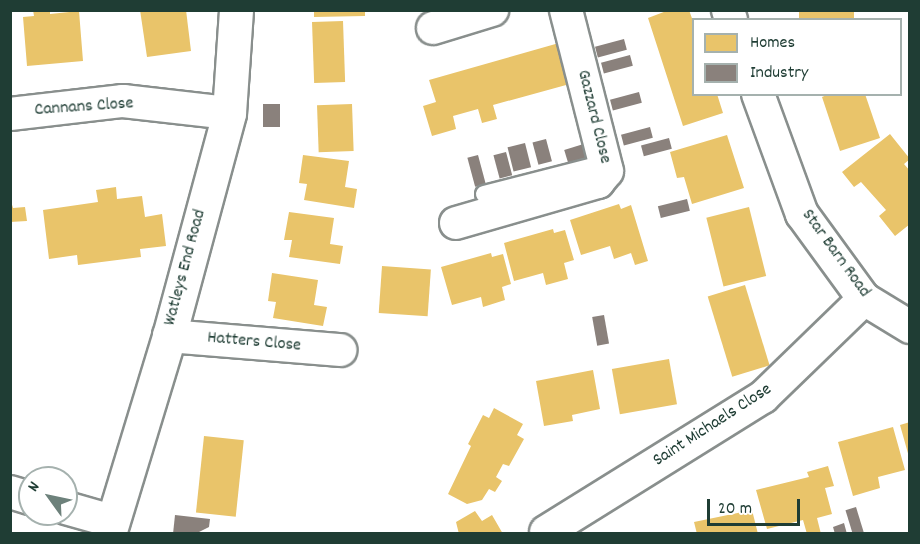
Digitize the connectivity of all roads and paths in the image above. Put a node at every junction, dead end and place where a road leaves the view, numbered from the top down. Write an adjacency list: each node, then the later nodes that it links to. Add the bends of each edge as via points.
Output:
1 (236, 10): 6 (street, Watleys End Road)
2 (492, 10): 4 (street)
3 (566, 10): 8 (street, Gazzard Close)
4 (433, 28)
5 (759, 96): 11 (street, Star Barn Road, via 802,214)
6 (229, 113): 7 (street, Cannans Close, via 123,101); 13 (street, Watleys End Road)
7 (10, 114)
8 (605, 163): 9 (lane); 10 (street, Gazzard Close, via 607,171 598,182)
9 (484, 194)
10 (456, 223)
11 (864, 299): 12 (street, Star Barn Road); 17 (street, Saint Michaels Close, via 763,397)
12 (909, 327)
13 (169, 336): 14 (street, Hatters Close); 16 (street, Watleys End Road)
14 (340, 350)
15 (78, 513): 16 (street, Watleys End Road)
16 (110, 527)
17 (546, 532)

